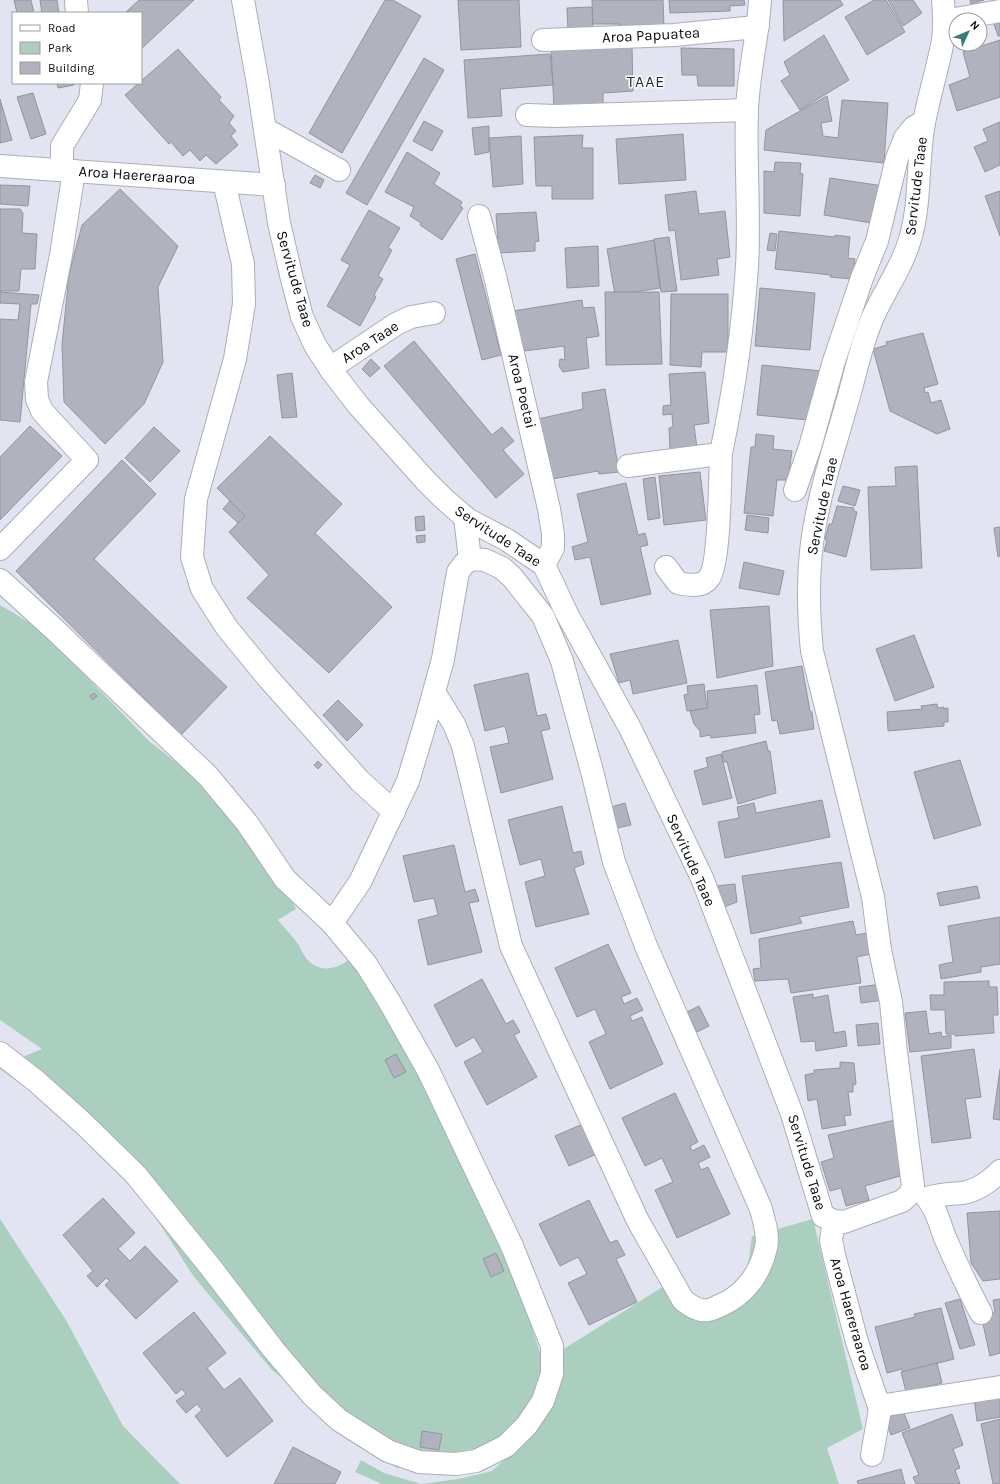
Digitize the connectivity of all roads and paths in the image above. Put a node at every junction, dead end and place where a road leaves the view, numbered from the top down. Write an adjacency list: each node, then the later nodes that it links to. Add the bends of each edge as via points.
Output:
1 (76, 0): 6 (street)
2 (243, 0): 13 (street, Servitude Taae)
3 (760, 0): 7 (street)
4 (944, 11): 5 (street); 12 (street, Servitude Taae, via 943,39)
5 (1000, 11)
6 (77, 12)
7 (758, 26): 8 (street, Aroa Papuatea, via 674,34); 10 (street, via 750,71)
8 (543, 40)
9 (92, 84): 15 (street, via 90,100 62,146)
10 (747, 110): 11 (street); 22 (street, via 747,264 744,309)
11 (527, 115)
12 (924, 122): 24 (street, via 914,127 905,138 897,158 877,241 834,361); 36 (street, Servitude Taae, via 911,236 896,275 872,320 820,500 810,563 809,617 812,651 873,898 891,1002 913,1186)
13 (265, 129): 16 (street); 18 (street, Servitude Taae)
14 (0, 166): 15 (street, Aroa Haereraaroa)
15 (68, 170): 17 (street, Aroa Haereraaroa); 26 (street, via 61,255 36,382 37,399 42,411 87,460)
16 (340, 170)
17 (224, 182): 18 (street, Aroa Haereraaroa); 32 (street, via 243,264 244,304 236,359 196,499 192,556 202,589 227,628 360,781)
18 (274, 185): 21 (street, Servitude Taae, via 279,223 302,316 315,345)
19 (479, 216): 28 (street, Aroa Poetai, via 549,509 553,548)
20 (434, 313): 21 (street, Aroa Taae, via 411,317 396,324)
21 (331, 370): 25 (street, Servitude Taae, via 358,405 425,480)
22 (721, 453): 23 (street); 29 (street, via 716,557 710,578 702,584 690,586 678,583)
23 (628, 466)
24 (796, 490)
25 (465, 517): 27 (street); 28 (street, Servitude Taae, via 507,540)
26 (0, 549)
27 (470, 560): 31 (street, via 458,572 443,659); 31 (street, via 485,560 502,568 543,616 562,661 614,862 646,946 761,1208 767,1234 767,1247 762,1264 746,1288 730,1302 707,1311 691,1307 683,1300 638,1221 511,946 463,746 454,724)
28 (544, 565): 37 (street, Servitude Taae, via 567,614 631,730 702,878 792,1114 823,1216)
29 (666, 567)
30 (0, 580): 33 (street, via 208,776 247,822 285,879)
31 (434, 692): 32 (street, via 408,781)
32 (394, 812): 33 (street, via 360,882)
33 (332, 923): 34 (street, via 366,964 428,1070 512,1246 552,1346 552,1374 543,1401 527,1425 506,1446 476,1461 456,1464 419,1462 388,1451 339,1420 312,1395 273,1348 136,1175 84,1124)
34 (0, 1053)
35 (1000, 1171): 36 (street, via 986,1183 964,1193)
36 (919, 1196): 37 (street, Servitude Taae, via 844,1222); 38 (street, via 932,1204 968,1289)
37 (834, 1220): 40 (street, Aroa Haereraaroa, via 831,1240 834,1255 857,1342)
38 (981, 1313)
39 (1000, 1388): 40 (street)
40 (879, 1406): 41 (street, Aroa Haereraaroa)
41 (872, 1455)

